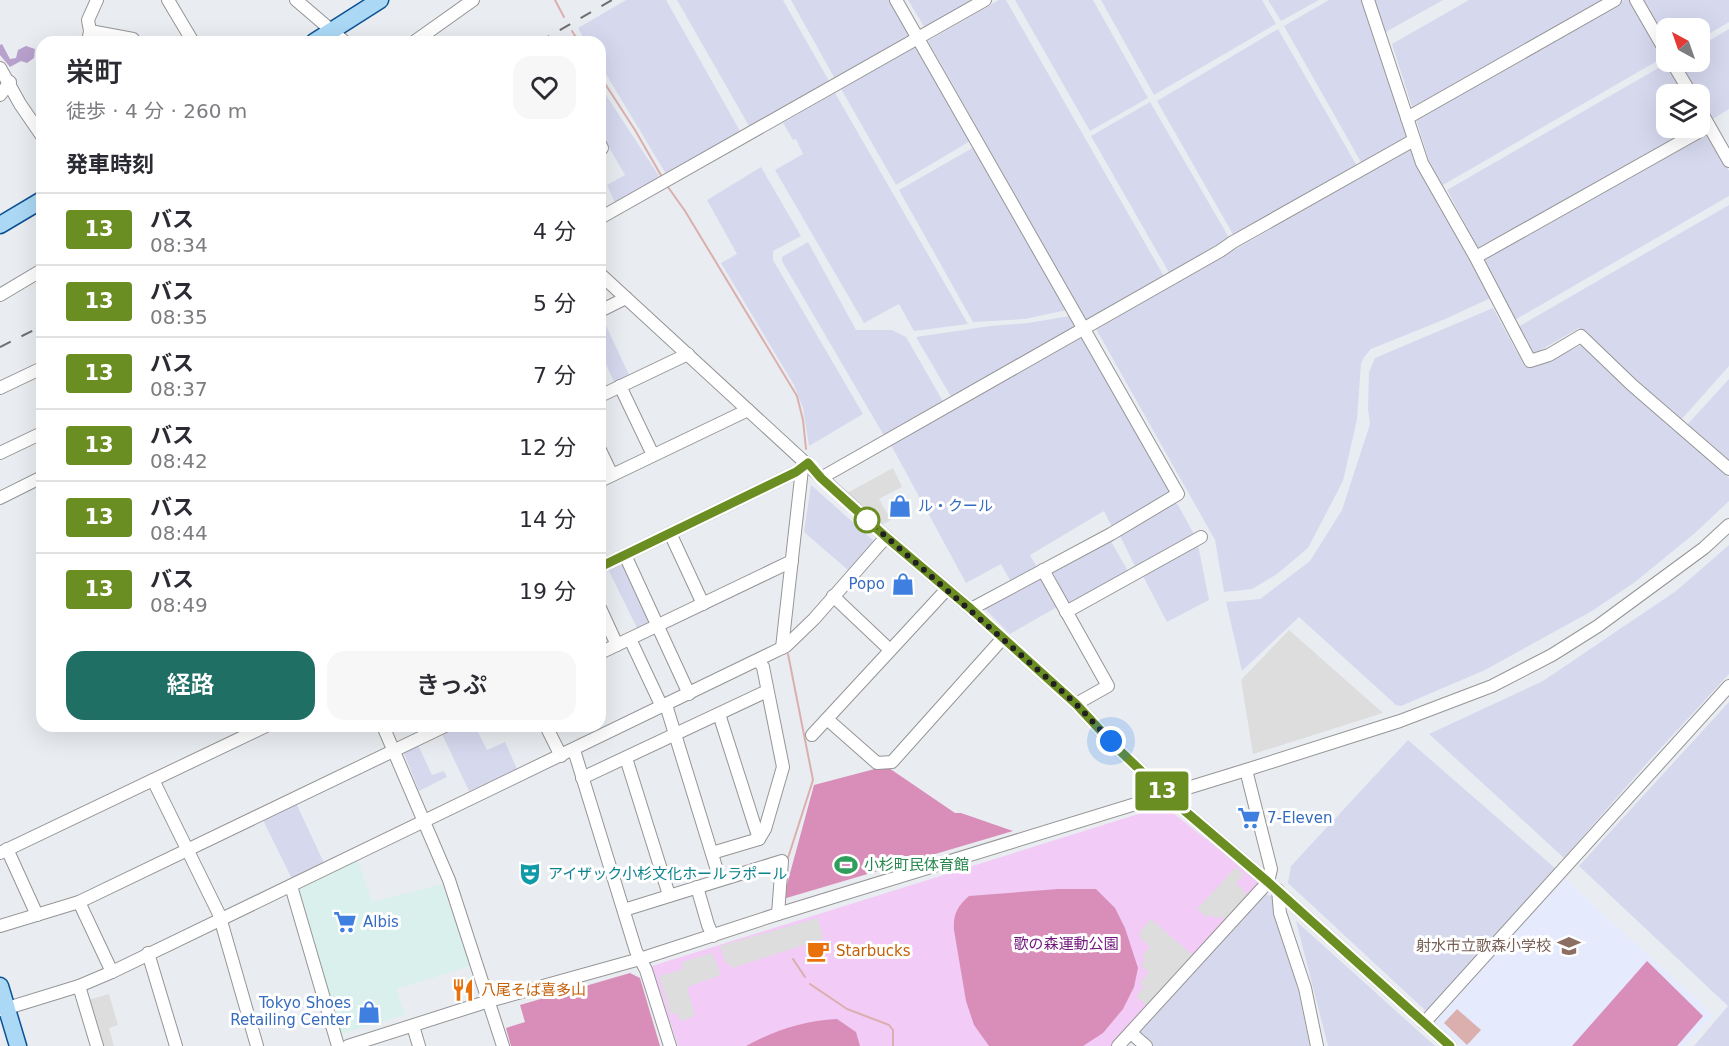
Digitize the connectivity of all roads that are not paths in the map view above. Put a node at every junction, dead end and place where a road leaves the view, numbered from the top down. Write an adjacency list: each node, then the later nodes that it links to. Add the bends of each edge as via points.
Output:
1 (97, 0): 12 (street, via 88,20)
2 (168, 0): 13 (street)
3 (296, 0): 14 (street)
4 (380, 0): 15 (main road)
5 (473, 0): 16 (street)
6 (896, 0): 17 (street)
7 (985, 0): 17 (street)
8 (1368, 0): 21 (street)
9 (1615, 0): 21 (street)
10 (1636, 0): 11 (street)
11 (1656, 35)
12 (89, 36)
13 (189, 36)
14 (338, 36)
15 (340, 36)
16 (422, 36)
17 (917, 38): 28 (street); 36 (street)
18 (0, 68): 19 (street)
19 (10, 82): 20 (street); 22 (street)
20 (0, 96)
21 (1407, 118): 25 (street)
22 (36, 127)
23 (1710, 128): 26 (street)
24 (1688, 138): 30 (street)
25 (1414, 140): 30 (street, via 1422,163); 36 (street)
26 (1729, 161)
27 (36, 203): 29 (main road)
28 (606, 215)
29 (2, 218)
30 (1476, 257): 48 (street, via 1530,361 1581,336)
31 (36, 274): 33 (street)
32 (606, 280): 34 (street)
33 (0, 295)
34 (626, 298): 35 (street); 37 (street)
35 (606, 308)
36 (1083, 329): 51 (street); 61 (street, via 1178,494)
37 (688, 354): 39 (street); 42 (street)
38 (36, 371): 40 (street)
39 (620, 386): 41 (street); 45 (street)
40 (0, 388)
41 (606, 393)
42 (748, 410): 45 (street); 47 (street)
43 (36, 436): 44 (street)
44 (0, 453)
45 (653, 455): 49 (street)
46 (606, 462): 49 (street)
47 (805, 466): 51 (street); 55 (street); 59 (street)
48 (1729, 469)
49 (612, 475): 50 (street)
50 (606, 478)
51 (821, 478): 56 (street)
52 (36, 480): 53 (street)
53 (0, 498)
54 (1729, 525): 95 (street, via 1598,626 1492,686 1400,721)
55 (670, 532): 58 (street); 64 (street)
56 (886, 537): 62 (street); 63 (street)
57 (1201, 537): 66 (street)
58 (625, 555): 60 (street); 68 (street)
59 (792, 561): 64 (street); 72 (street)
60 (606, 564)
61 (1043, 570): 65 (street); 66 (street)
62 (947, 589): 65 (street); 74 (street)
63 (833, 596): 72 (street); 74 (street)
64 (702, 604): 68 (street)
65 (971, 609): 69 (street)
66 (1066, 612): 79 (street, via 1108,686)
67 (606, 621): 71 (street)
68 (657, 626): 70 (street); 78 (street)
69 (1003, 638): 79 (street); 82 (street, via 892,762 877,763)
70 (630, 639): 71 (street); 80 (street)
71 (617, 645): 73 (street)
72 (782, 648): 75 (street)
73 (606, 650)
74 (890, 650): 82 (street)
75 (758, 660): 77 (street); 78 (street)
76 (1729, 686): 123 (street)
77 (767, 691): 81 (street); 100 (street, via 783,767)
78 (689, 694): 80 (street)
79 (1076, 704): 98 (street)
80 (664, 706): 83 (street); 89 (street)
81 (719, 714): 89 (street); 100 (street)
82 (827, 718): 90 (street)
83 (606, 728)
84 (253, 732): 97 (street)
85 (386, 732): 92 (street)
86 (433, 732): 92 (street)
87 (549, 732): 93 (street)
88 (596, 732): 91 (street)
89 (676, 735): 94 (street); 103 (street)
90 (812, 735)
91 (574, 750): 93 (street); 96 (street)
92 (394, 751): 99 (street); 101 (street)
93 (561, 756): 99 (street)
94 (626, 758): 96 (street); 108 (street)
95 (1246, 770): 98 (street); 107 (street)
96 (582, 778): 110 (street)
97 (153, 780): 101 (street); 102 (street)
98 (1165, 794): 107 (street); 111 (street)
99 (424, 821): 105 (street); 121 (street, via 449,880)
100 (759, 839): 103 (street)
101 (187, 849): 109 (street); 113 (street)
102 (3, 851): 112 (street)
103 (712, 853): 104 (street)
104 (720, 880): 106 (street); 111 (street, via 782,861)
105 (291, 886): 113 (street); 130 (street)
106 (697, 886): 108 (street); 115 (street)
107 (1273, 886): 123 (street); 125 (street); 137 (street, via 1305,988)
108 (669, 895): 110 (street)
109 (79, 902): 112 (street); 118 (street)
110 (624, 910): 117 (street)
111 (778, 914): 115 (street)
112 (37, 915): 114 (street)
113 (219, 920): 116 (street); 129 (street)
114 (0, 926)
115 (713, 936): 117 (street)
116 (148, 953): 118 (street); 128 (street)
117 (640, 959): 121 (street); 134 (street)
118 (112, 972): 120 (street)
119 (0, 986): 122 (main road)
120 (79, 986): 122 (street); 127 (street)
121 (489, 1001): 124 (street); 133 (street)
122 (3, 1010): 126 (main road)
123 (1424, 1023): 138 (street)
124 (413, 1026): 131 (street); 132 (street)
125 (1131, 1033): 135 (street); 136 (street)
126 (18, 1046)
127 (97, 1046)
128 (176, 1046)
129 (257, 1046)
130 (338, 1046)
131 (348, 1046)
132 (419, 1046)
133 (503, 1046)
134 (670, 1046)
135 (1118, 1046)
136 (1146, 1046)
137 (1317, 1046)
138 (1450, 1046)

